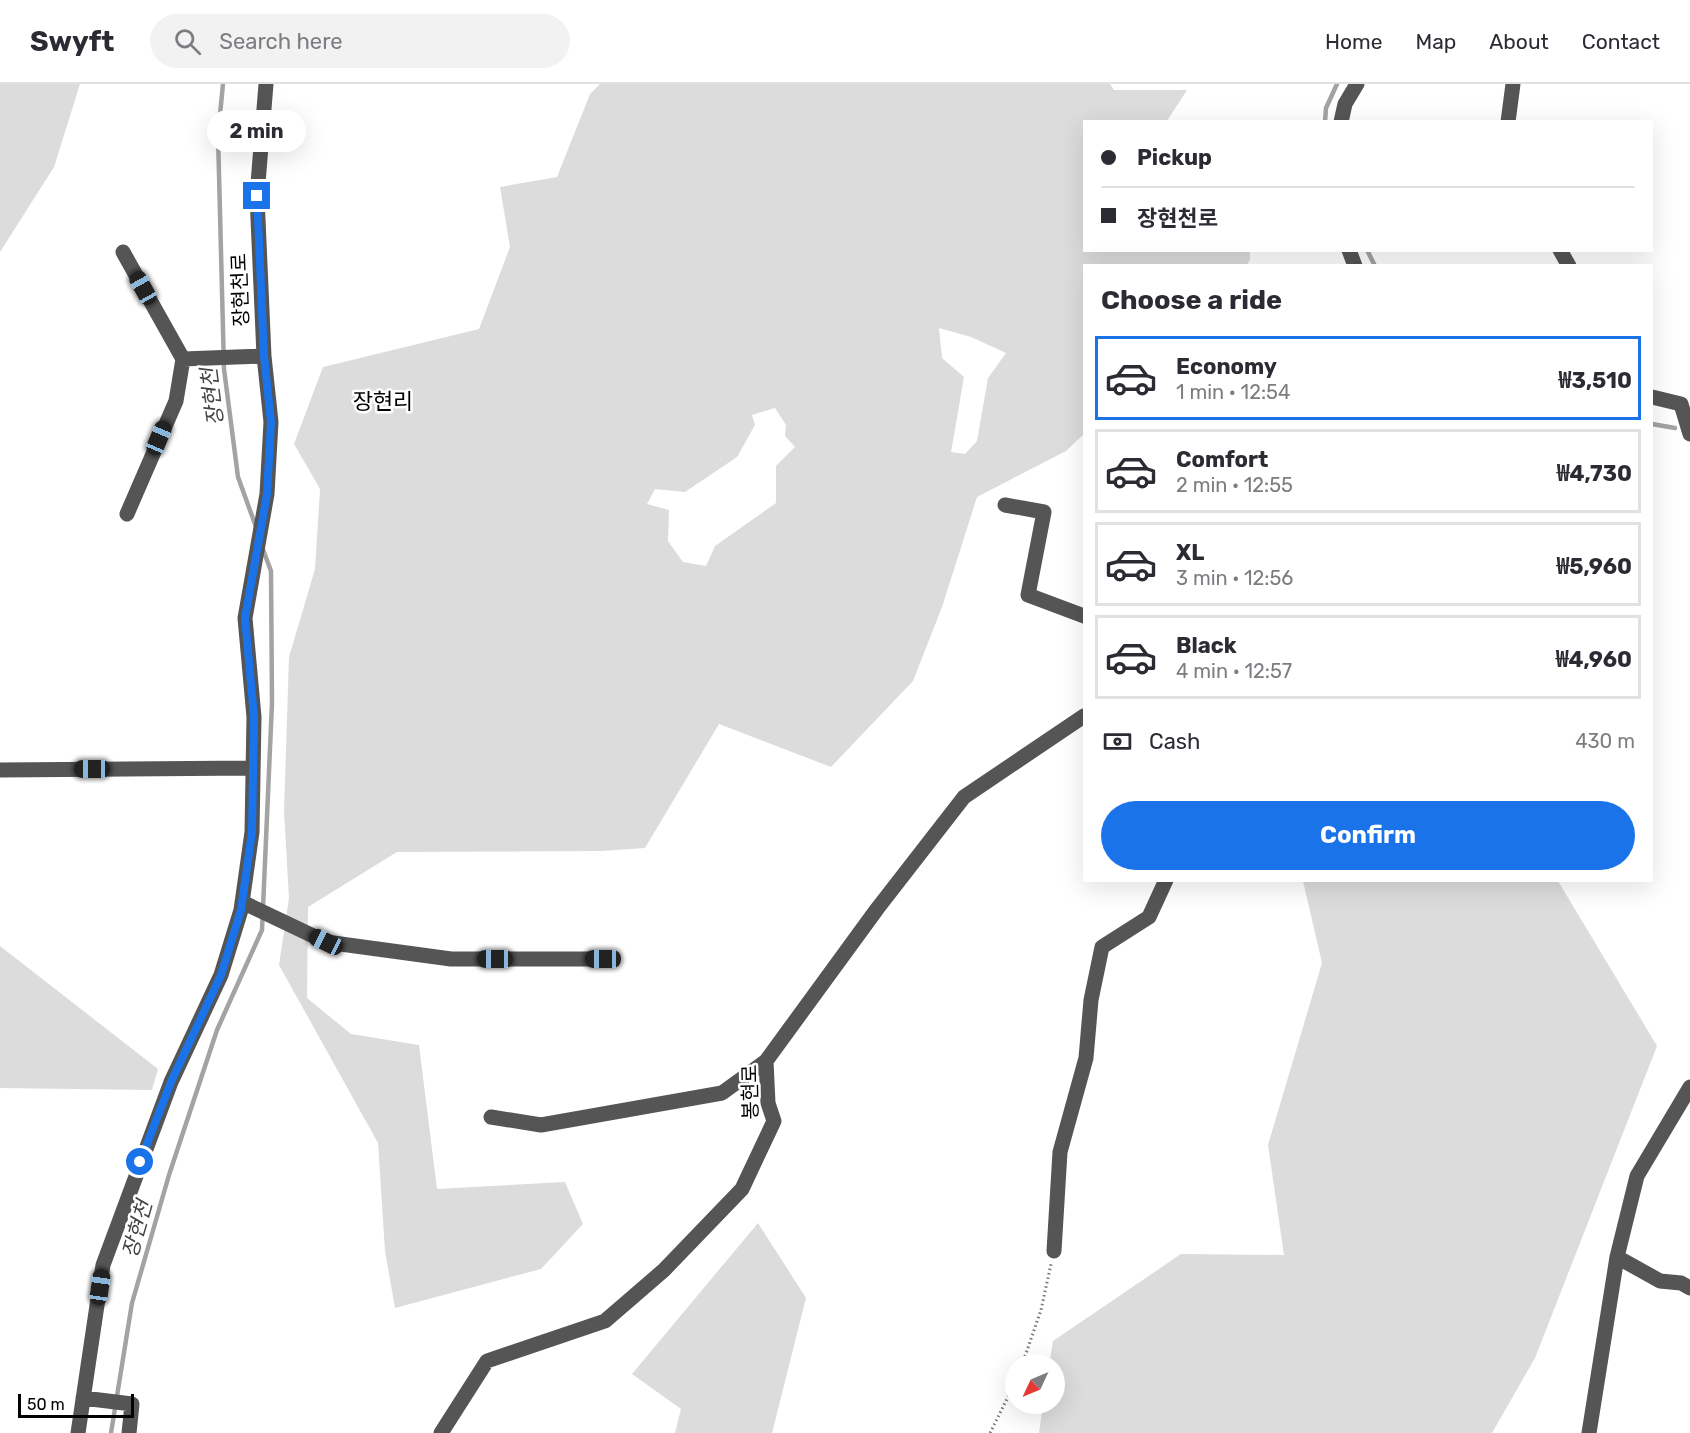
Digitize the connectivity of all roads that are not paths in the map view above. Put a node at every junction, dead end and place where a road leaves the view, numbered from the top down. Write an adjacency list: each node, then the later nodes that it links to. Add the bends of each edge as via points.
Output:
1 (266, 84): 7 (street, 장현천로, via 257,196)
2 (1357, 84): 4 (street, via 1345,104)
3 (1513, 84): 5 (street)
4 (1341, 120)
5 (1508, 120)
6 (123, 252): 8 (street)
7 (264, 356): 8 (street); 16 (street, 장현천로, via 271,422 267,494 245,618 254,717)
8 (183, 359): 13 (street, via 176,401)
9 (1653, 397): 10 (street, via 1681,404)
10 (1688, 417): 11 (street)
11 (1690, 434)
12 (1005, 505): 14 (street, via 1044,512 1028,595)
13 (127, 514)
14 (1083, 616)
15 (1083, 717): 21 (street, 봉현로, via 964,797)
16 (253, 768): 17 (street); 19 (street, 장현천로)
17 (0, 770)
18 (1165, 882): 24 (street, via 1149,917 1102,947 1090,1000 1086,1058 1060,1152)
19 (248, 904): 20 (street, via 326,942 451,959); 27 (street, 장현천로, via 221,975 171,1082 103,1265)
20 (603, 959)
21 (766, 1061): 23 (street, via 722,1093 541,1125); 30 (street, 봉현로, via 768,1103 774,1121 741,1189 664,1270 605,1321 487,1361)
22 (1690, 1087): 25 (street, via 1636,1176)
23 (490, 1118)
24 (1054, 1251)
25 (1617, 1257): 26 (street, via 1660,1281); 31 (street)
26 (1690, 1288)
27 (90, 1399): 28 (street, 장현천로); 29 (street, via 132,1404)
28 (78, 1433)
29 (129, 1433)
30 (441, 1433)
31 (1589, 1433)

